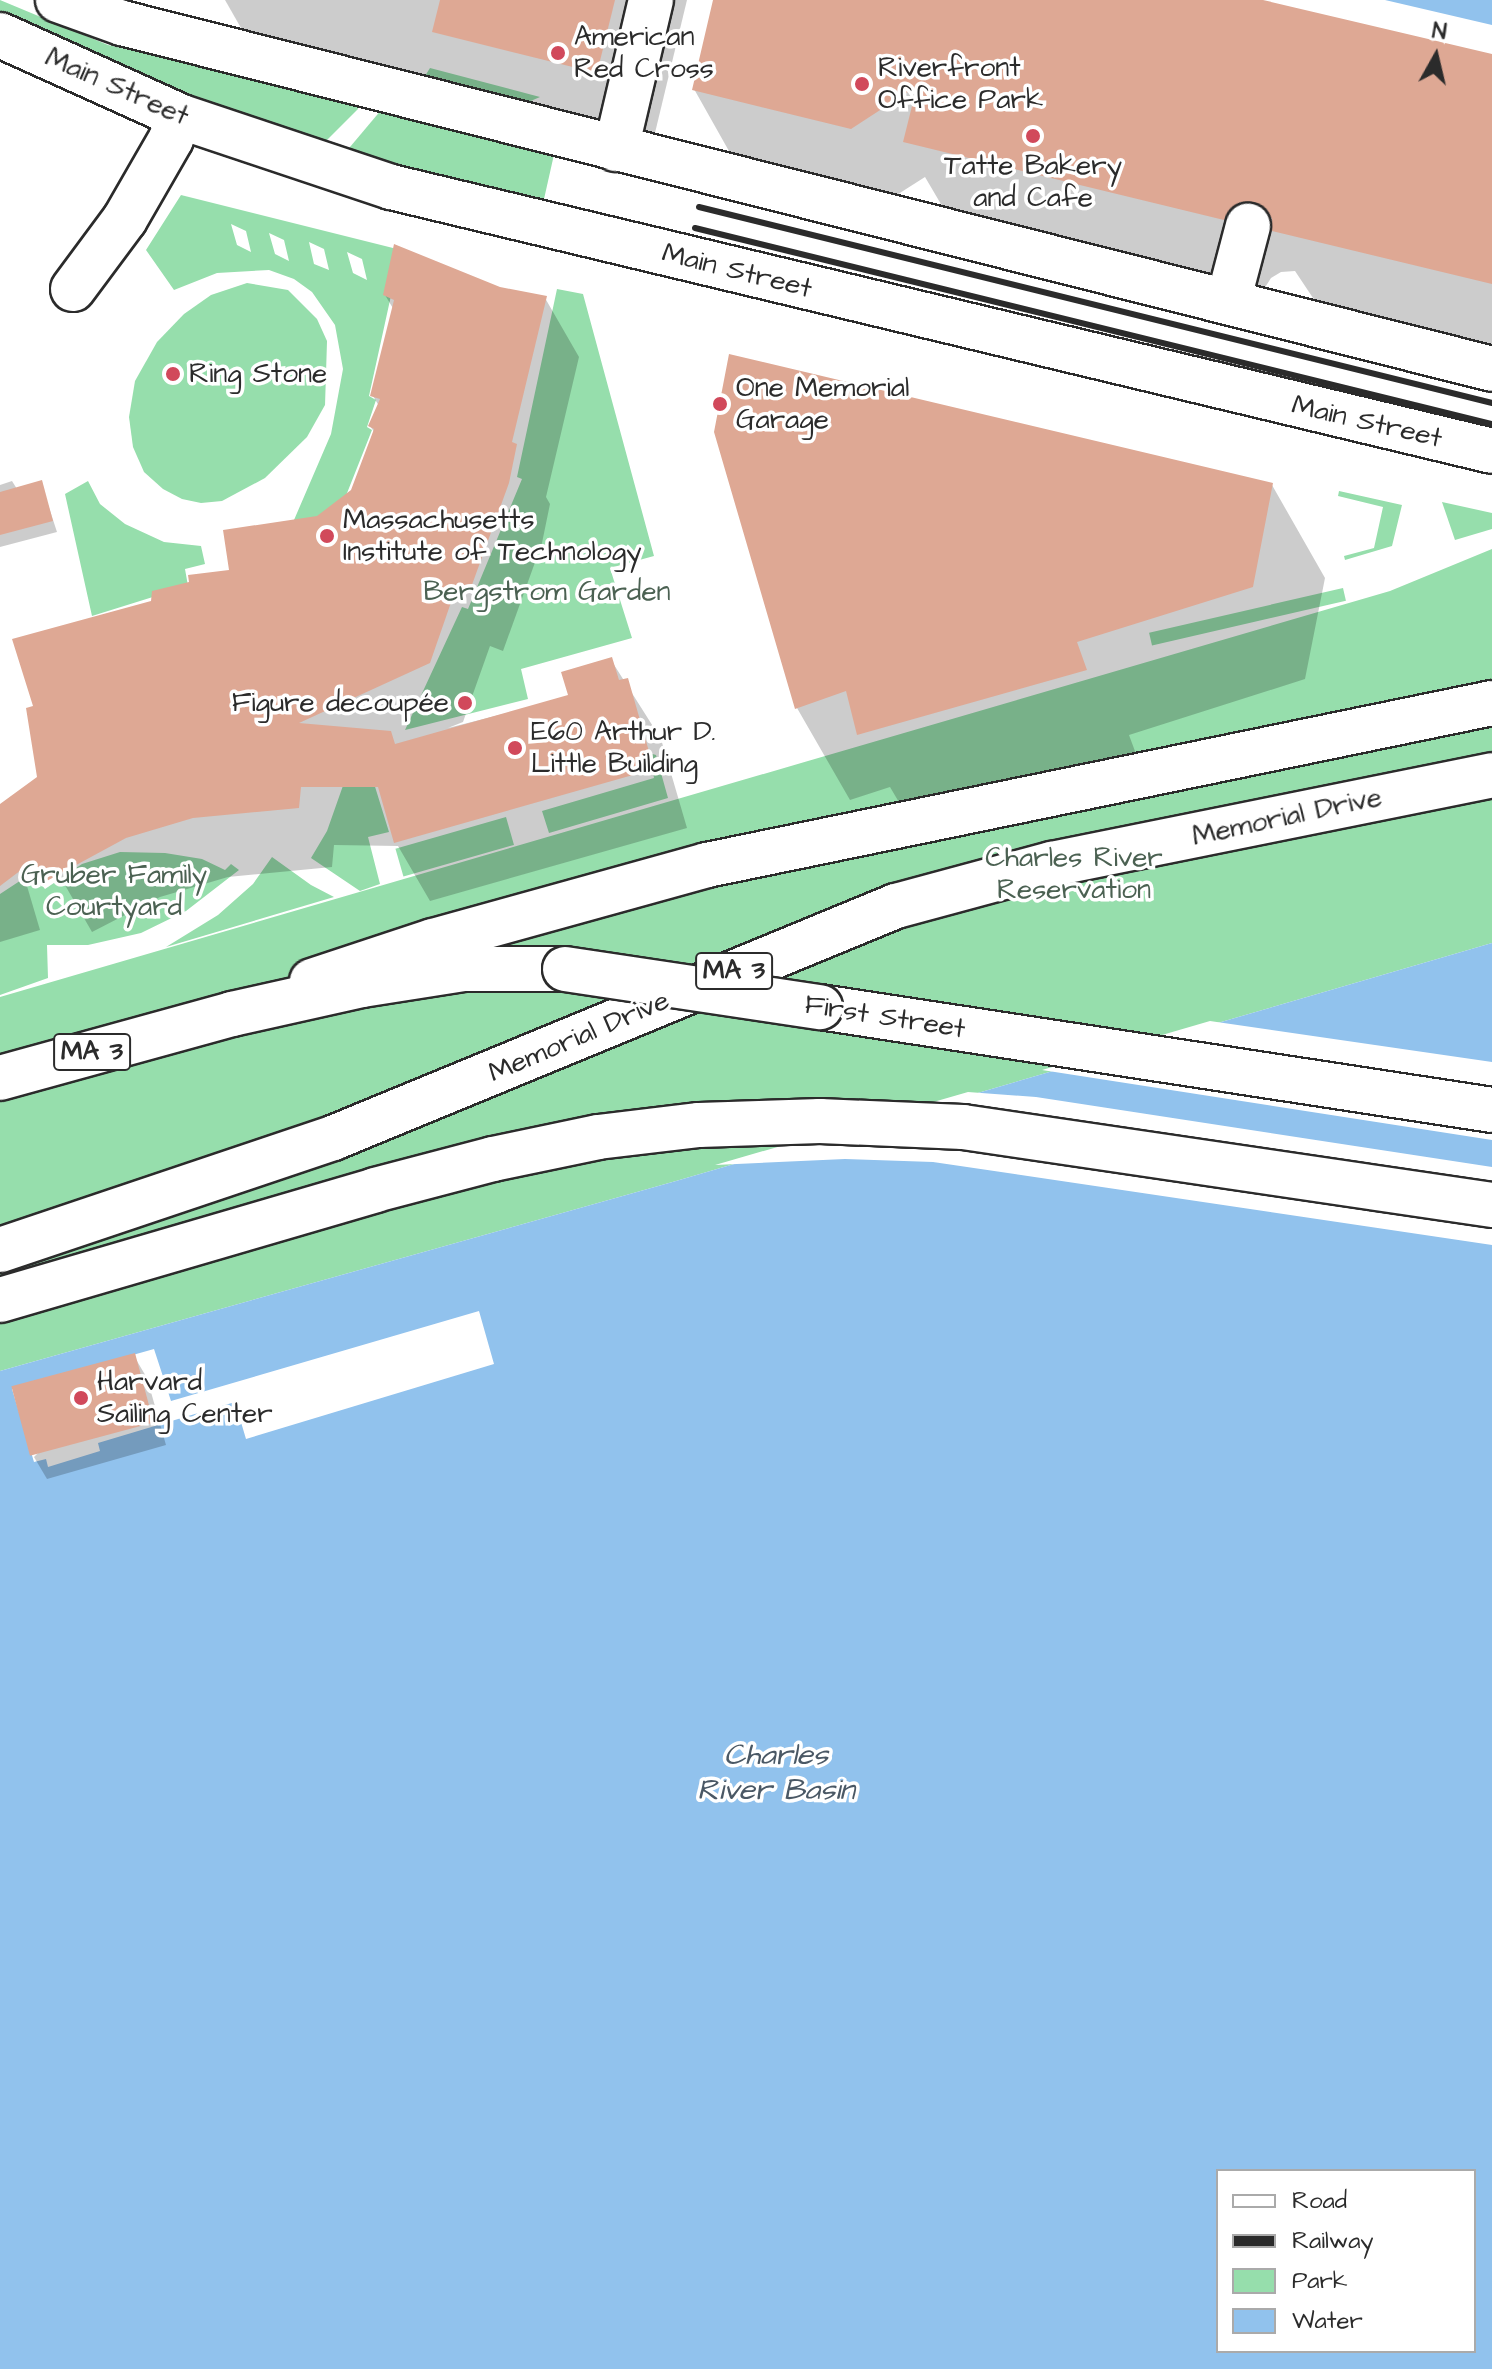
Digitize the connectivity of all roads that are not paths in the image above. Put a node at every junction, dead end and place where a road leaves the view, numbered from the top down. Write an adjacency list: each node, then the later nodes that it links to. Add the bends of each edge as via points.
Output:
1 (58, 0): 5 (main road, Main Street, via 122,23)
2 (651, 0): 5 (main road)
3 (0, 35): 4 (main road, Main Street)
4 (179, 116): 7 (main road, via 125,219); 10 (main road, Main Street, via 391,187)
5 (616, 149): 8 (main road, Main Street)
6 (1248, 226): 8 (main road)
7 (73, 289)
8 (1228, 302): 9 (main road, Main Street)
9 (1492, 369)
10 (1492, 451)
11 (1492, 703): 13 (main road, via 667,875 394,953)
12 (1492, 775): 17 (main road, Memorial Drive / MA 3, via 1040,867 896,906 333,1138)
13 (185, 1026): 14 (main road, MA 3); 15 (main road, First Street / MA 3, bridge, via 416,976 490,968 565,969)
14 (0, 1078)
15 (1492, 1110)
16 (1492, 1205): 18 (main road, via 1035,1136 892,1121 699,1125 549,1147 375,1190)
17 (0, 1250)
18 (0, 1300)

